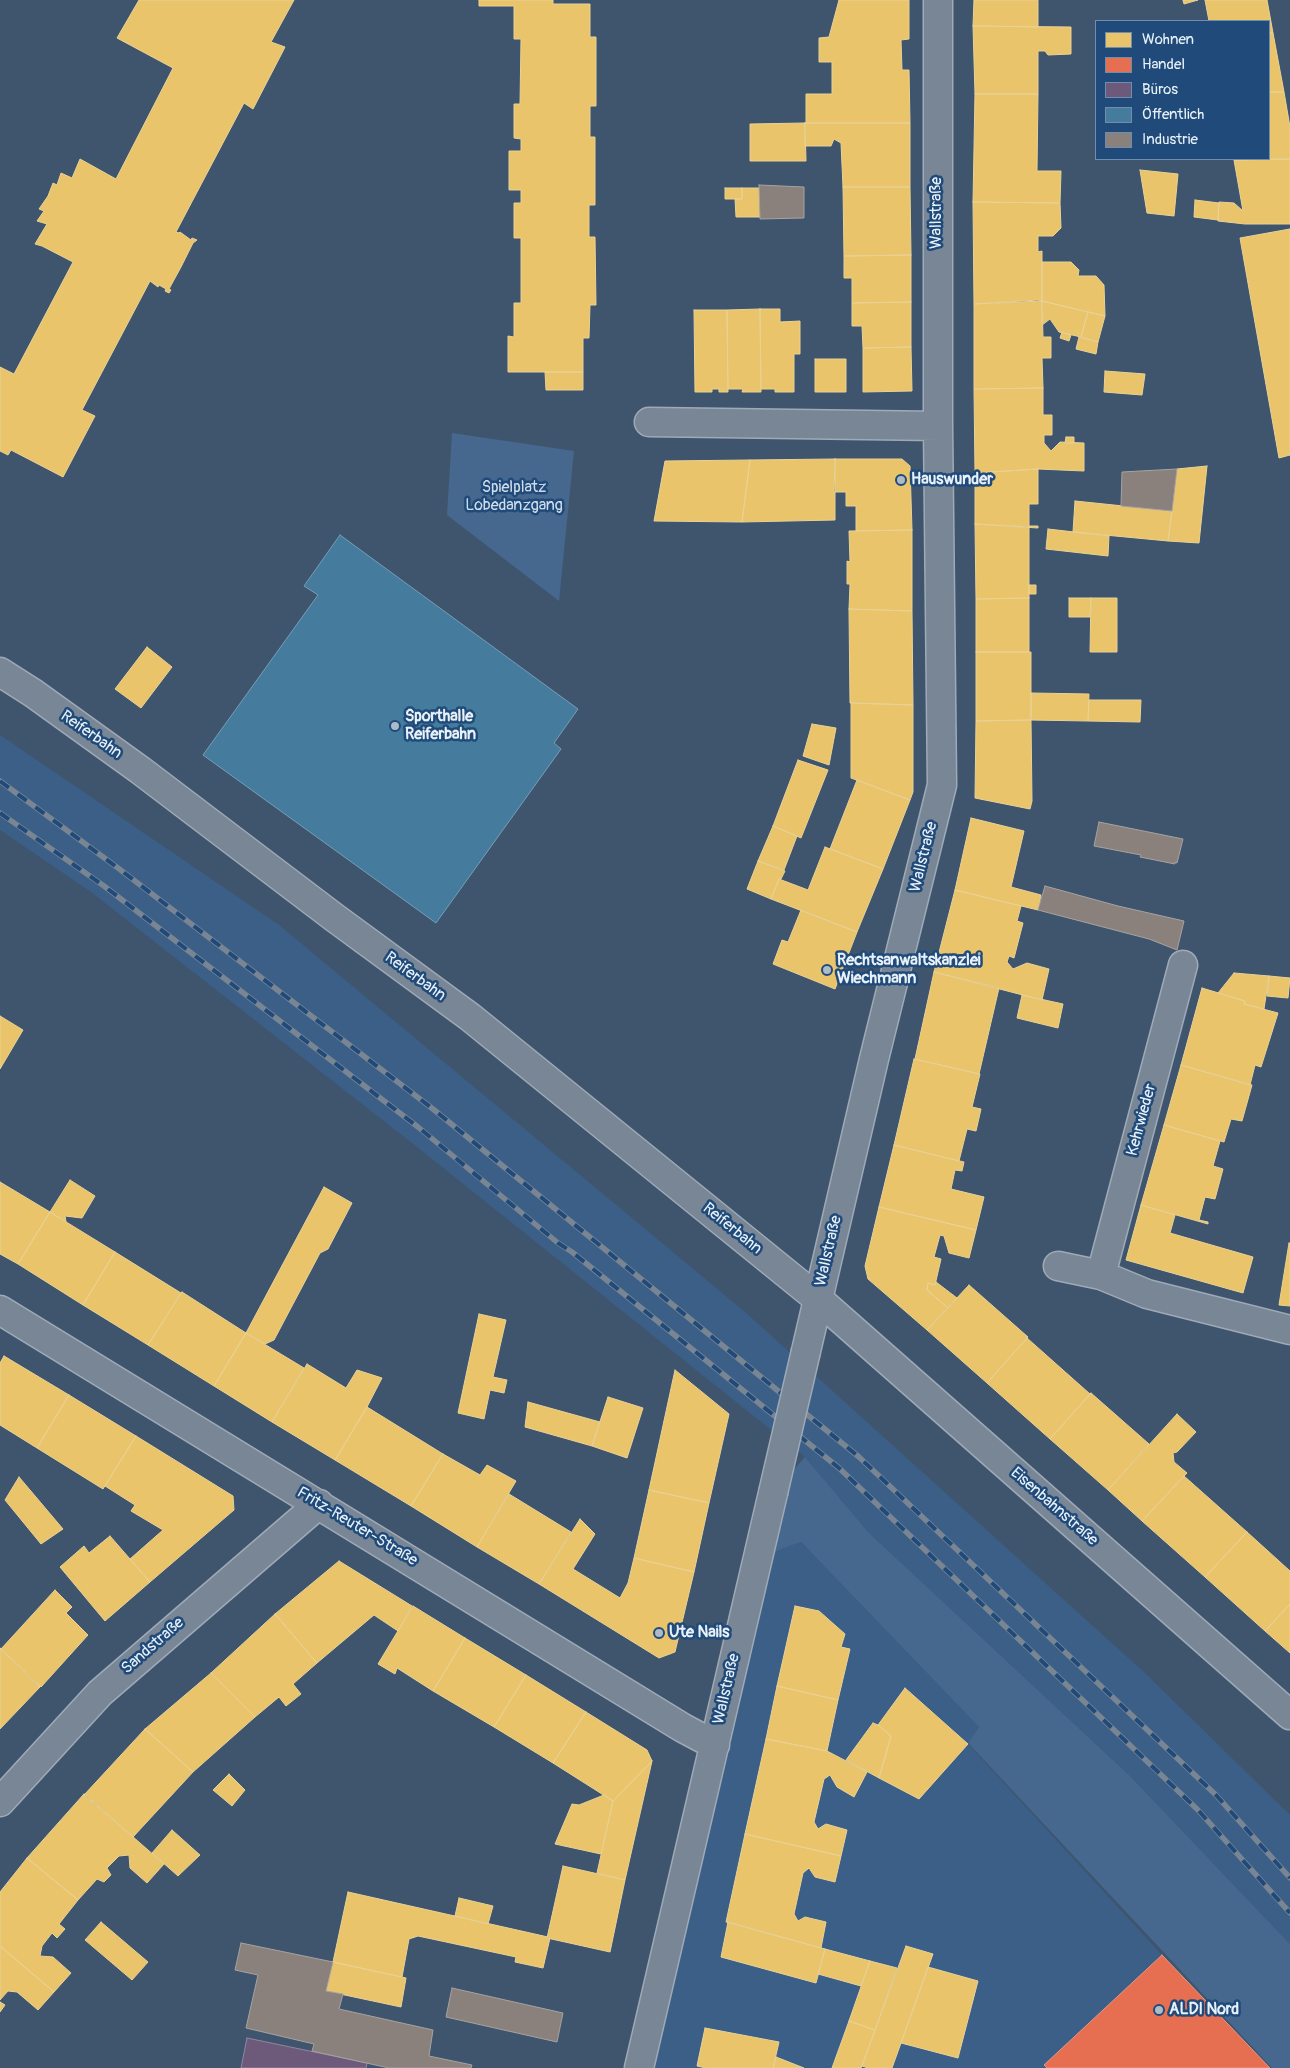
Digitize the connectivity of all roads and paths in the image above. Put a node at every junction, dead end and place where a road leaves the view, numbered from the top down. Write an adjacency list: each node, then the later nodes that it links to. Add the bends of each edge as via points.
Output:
1 (938, 0): 3 (street, Wallstraße)
2 (649, 422): 3 (street)
3 (938, 426): 8 (street, Wallstraße, via 942,785)
4 (0, 672): 8 (street, Reiferbahn, via 140,770 470,1017)
5 (1182, 965): 7 (street, Kehrwieder)
6 (1058, 1266): 7 (street)
7 (1100, 1275): 10 (street, via 1147,1294)
8 (818, 1298): 12 (street, Eisenbahnstraße); 13 (street, Wallstraße, bridge)
9 (0, 1310): 11 (street, Fritz-Reuter-Straße)
10 (1290, 1330)
11 (319, 1504): 13 (street, Fritz-Reuter-Straße); 14 (street, Sandstraße, via 100,1692)
12 (1290, 1715)
13 (715, 1745): 15 (street, Wallstraße)
14 (0, 1802)
15 (639, 2068)

